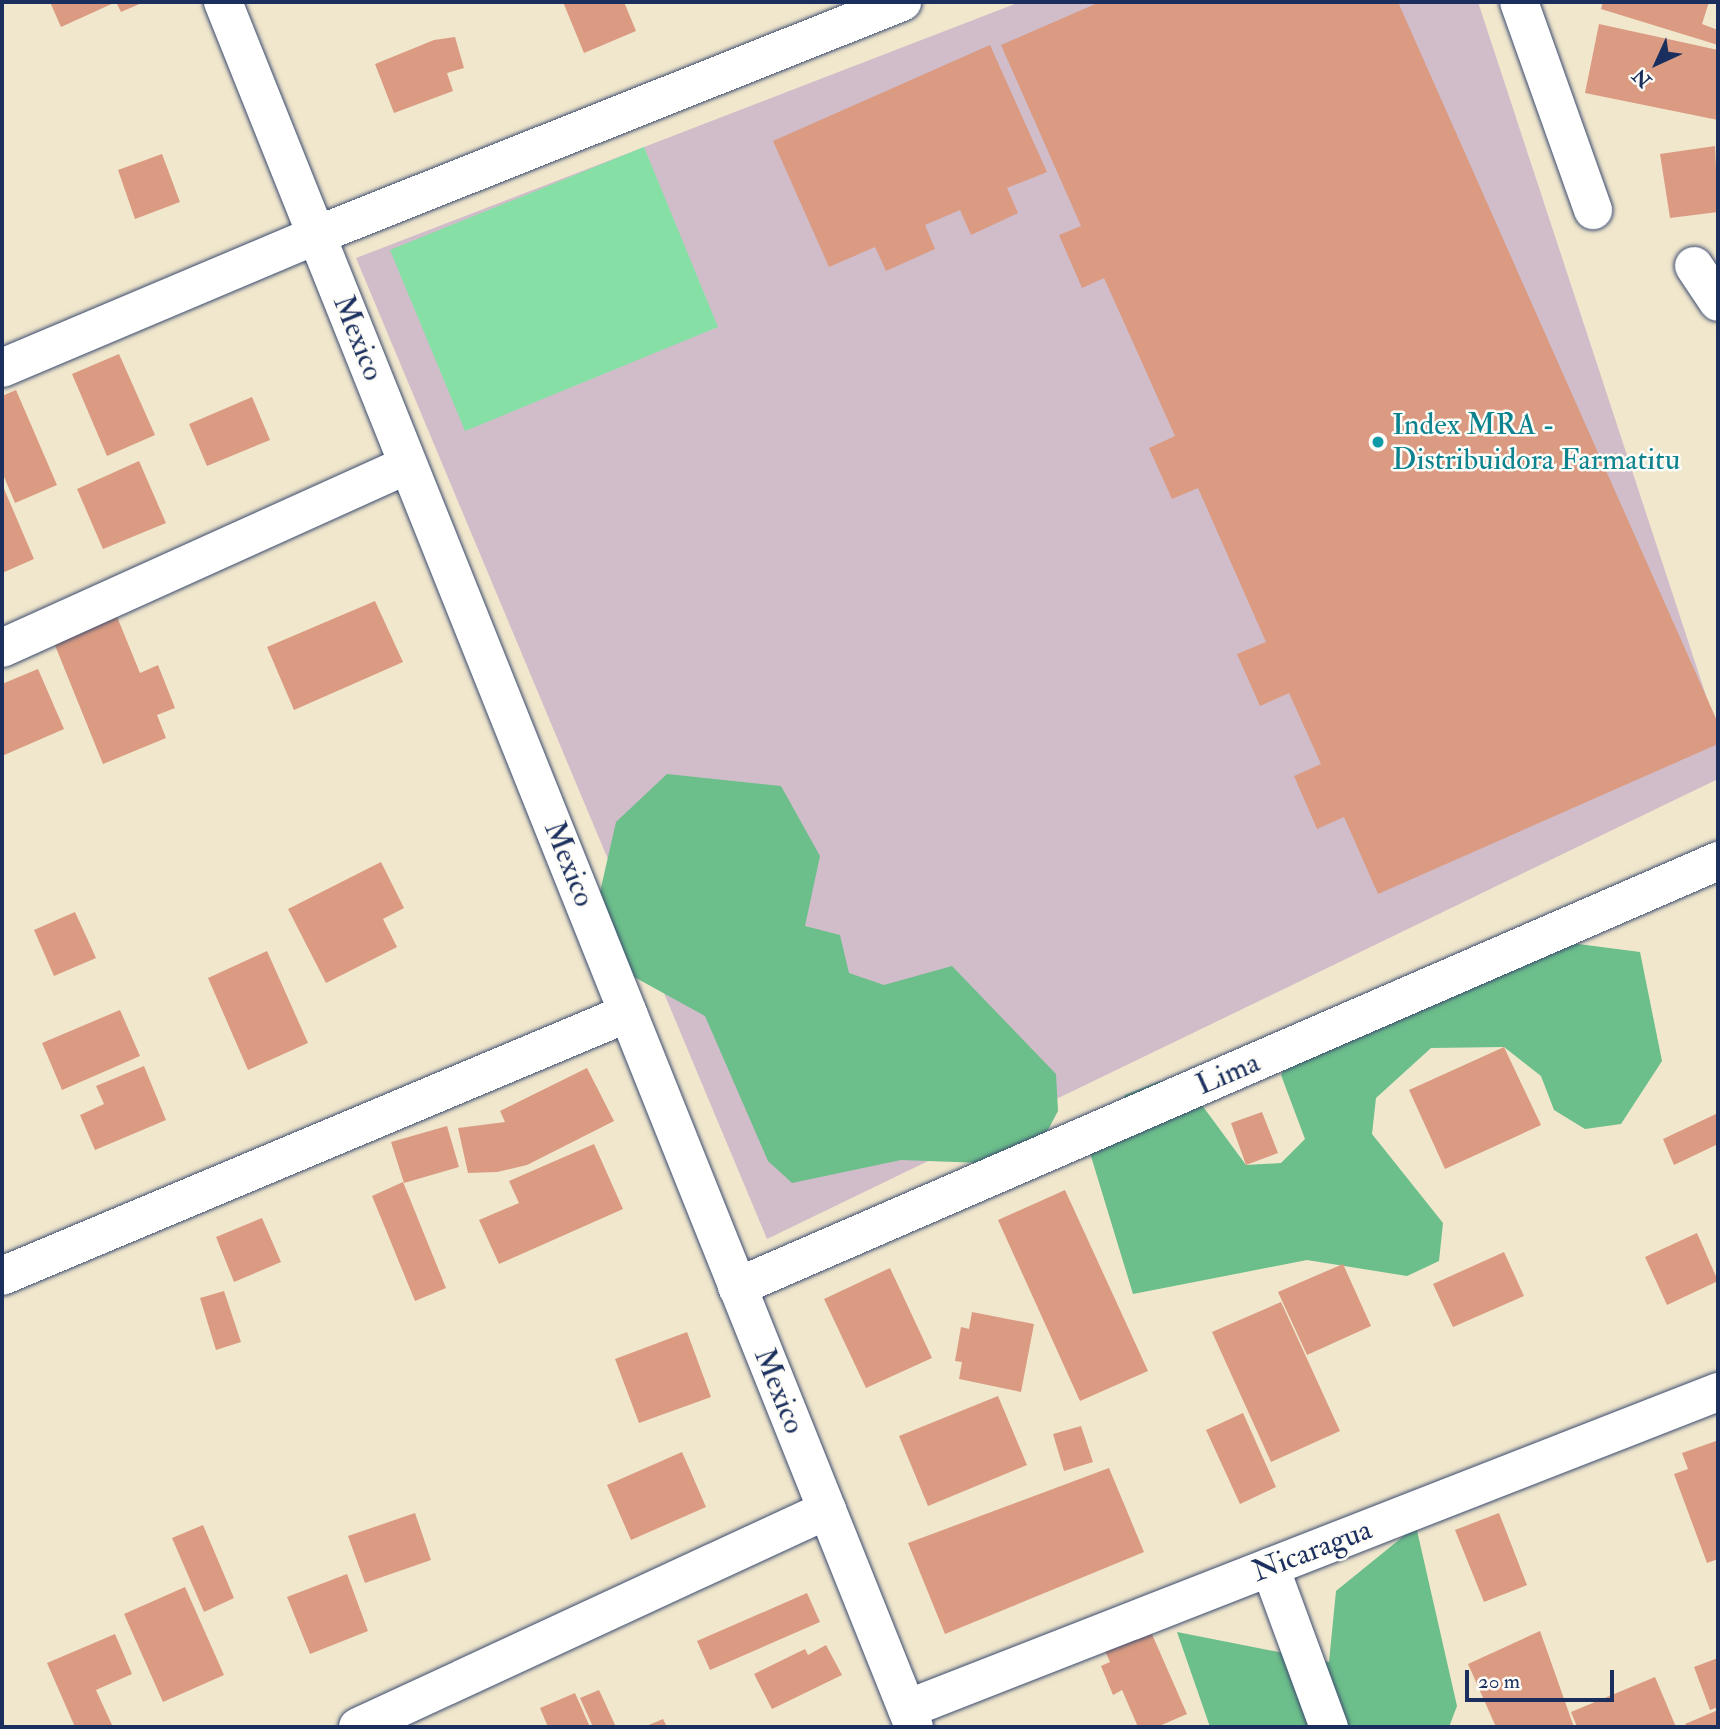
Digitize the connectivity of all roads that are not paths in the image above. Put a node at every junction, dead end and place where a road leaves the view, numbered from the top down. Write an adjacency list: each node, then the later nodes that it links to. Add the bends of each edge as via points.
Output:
1 (223, 2): 5 (street, Mexico)
2 (902, 2): 5 (street)
3 (1519, 2): 4 (street)
4 (1593, 210)
5 (317, 235): 8 (street); 9 (street, Mexico)
6 (1694, 266): 7 (street)
7 (1718, 302)
8 (2, 368)
9 (408, 465): 10 (street); 12 (street, Mexico)
10 (2, 648)
11 (1718, 861): 14 (street, Lima)
12 (628, 1013): 13 (street); 14 (street, Mexico)
13 (2, 1276)
14 (737, 1287): 16 (street, Mexico)
15 (1718, 1392): 17 (street, Nicaragua)
16 (827, 1510): 18 (street, Mexico); 19 (street)
17 (1270, 1567): 18 (street, Nicaragua); 20 (street)
18 (910, 1718)
19 (358, 1727)
20 (1329, 1727)

